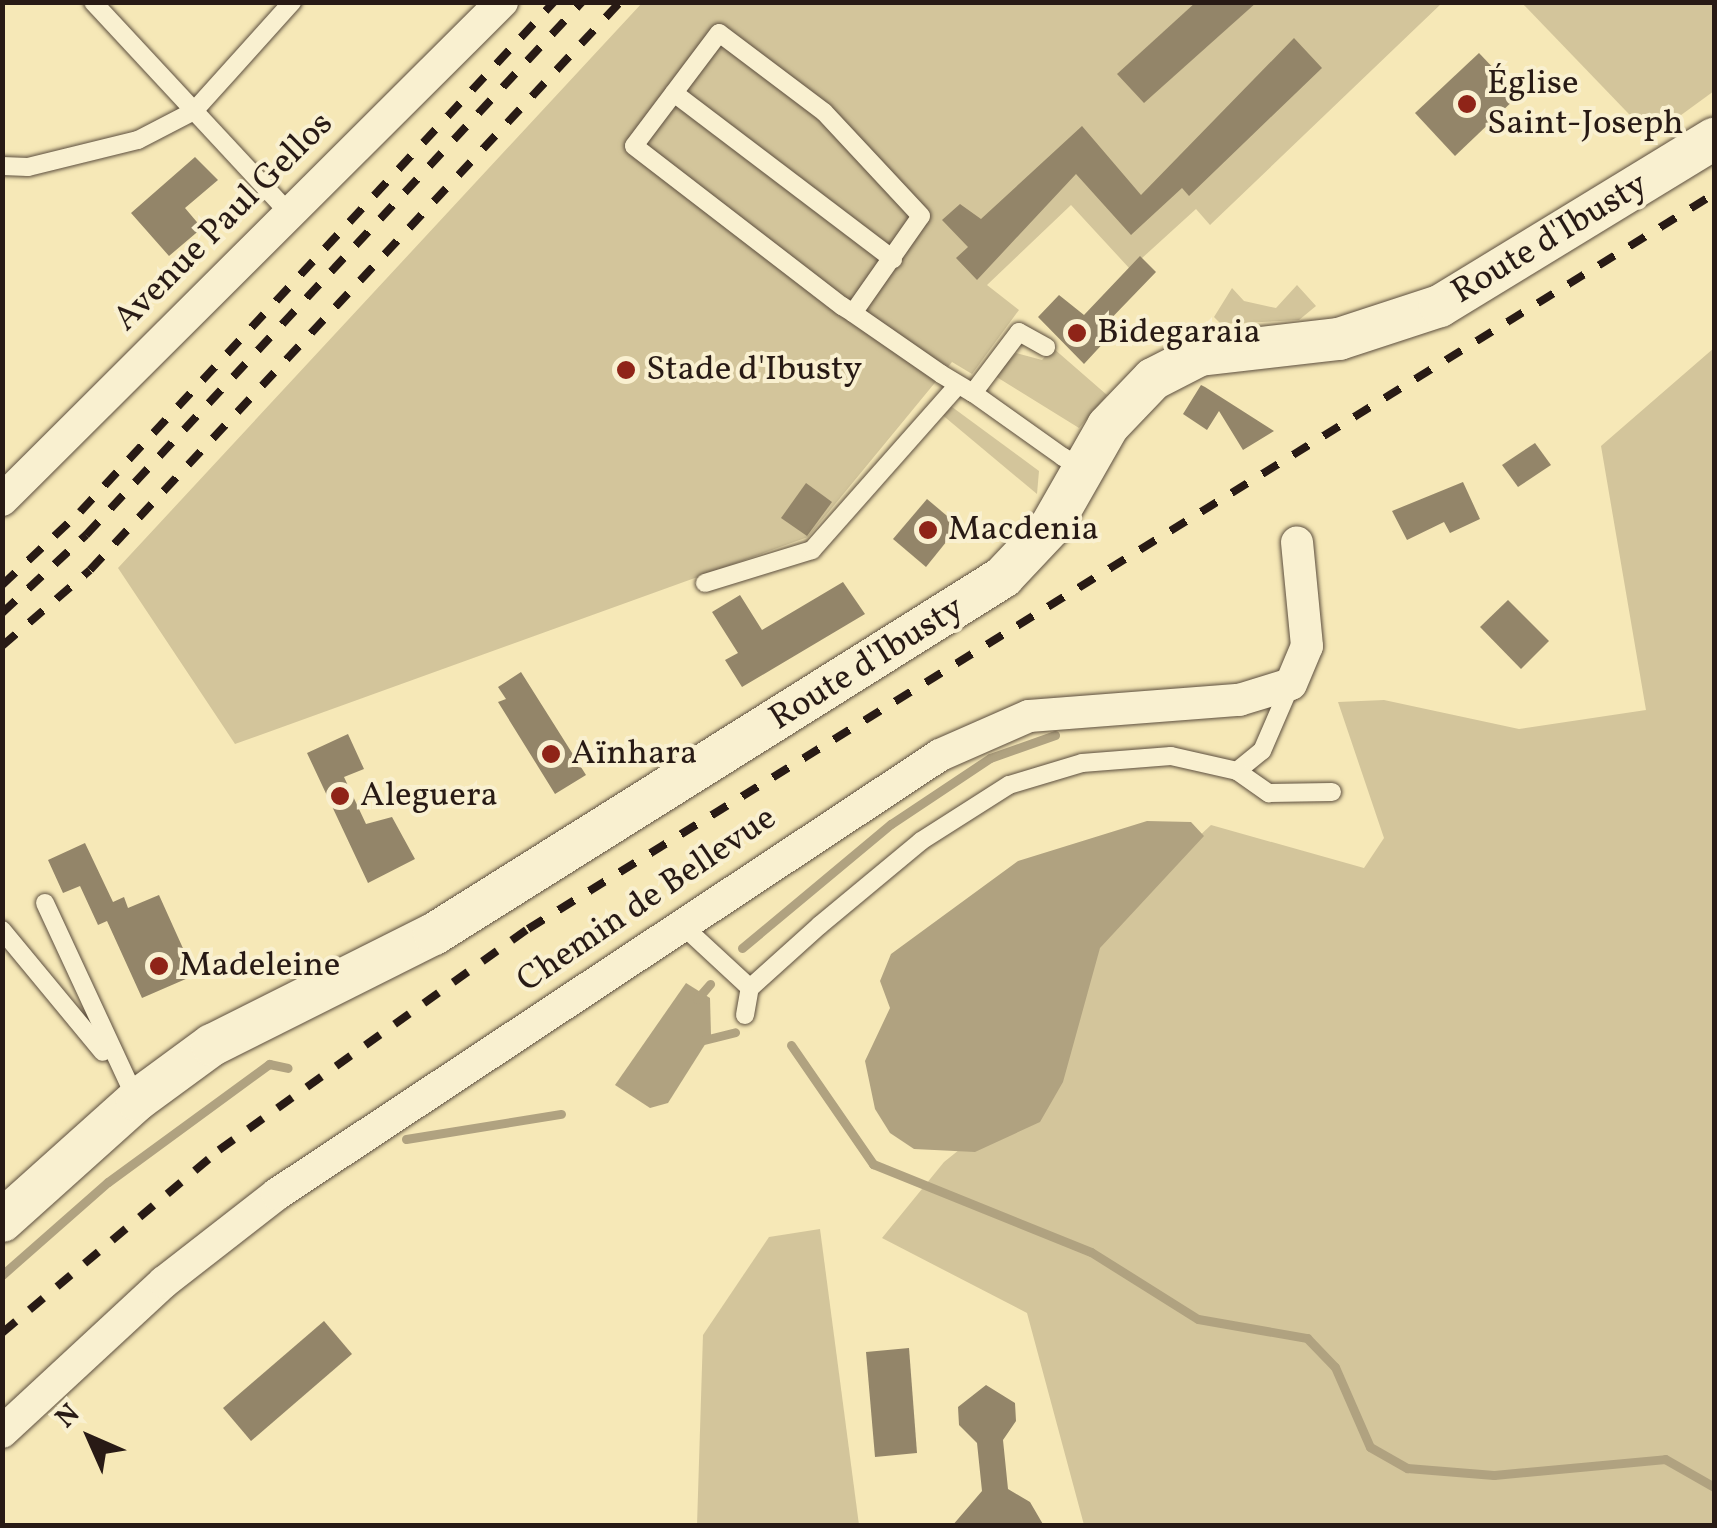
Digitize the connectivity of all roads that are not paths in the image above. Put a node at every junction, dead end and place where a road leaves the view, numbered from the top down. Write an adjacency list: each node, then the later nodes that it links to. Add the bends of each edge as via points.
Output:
1 (93, 2): 5 (lane)
2 (292, 2): 5 (lane)
3 (502, 2): 8 (street, Avenue Paul Gellos)
4 (674, 92): 9 (lane); 9 (lane, via 719,33 824,112 922,216); 10 (lane, via 634,146)
5 (194, 110): 7 (lane, via 138,140 28,167); 8 (lane)
6 (1714, 138): 13 (street, Route d'Ibusty, via 1440,306 1339,339 1231,349 1177,366 1119,413)
7 (2, 166)
8 (290, 213): 14 (street, Avenue Paul Gellos)
9 (893, 259): 10 (lane)
10 (853, 313): 12 (lane)
11 (1046, 348): 12 (lane, via 1019,332)
12 (966, 389): 13 (lane); 16 (lane, via 812,550)
13 (1085, 468): 25 (street, Route d'Ibusty, via 1027,555 960,607 434,934)
14 (2, 500)
15 (1297, 542): 17 (street, via 1307,646)
16 (705, 583)
17 (1291, 684): 18 (lane, via 1262,752); 21 (street, Chemin de Bellevue, via 1238,700 1030,716 940,754)
18 (1237, 771): 19 (lane, via 1269,793); 23 (lane, via 1171,756 1124,756 1009,785 921,841)
19 (1332, 792)
20 (44, 903): 25 (lane)
21 (682, 925): 23 (lane); 27 (street, Chemin de Bellevue, via 277,1194 164,1282)
22 (2, 930): 25 (lane)
23 (750, 988): 24 (lane)
24 (746, 1015)
25 (128, 1086): 26 (street, Route d'Ibusty)
26 (2, 1221)
27 (2, 1432)

